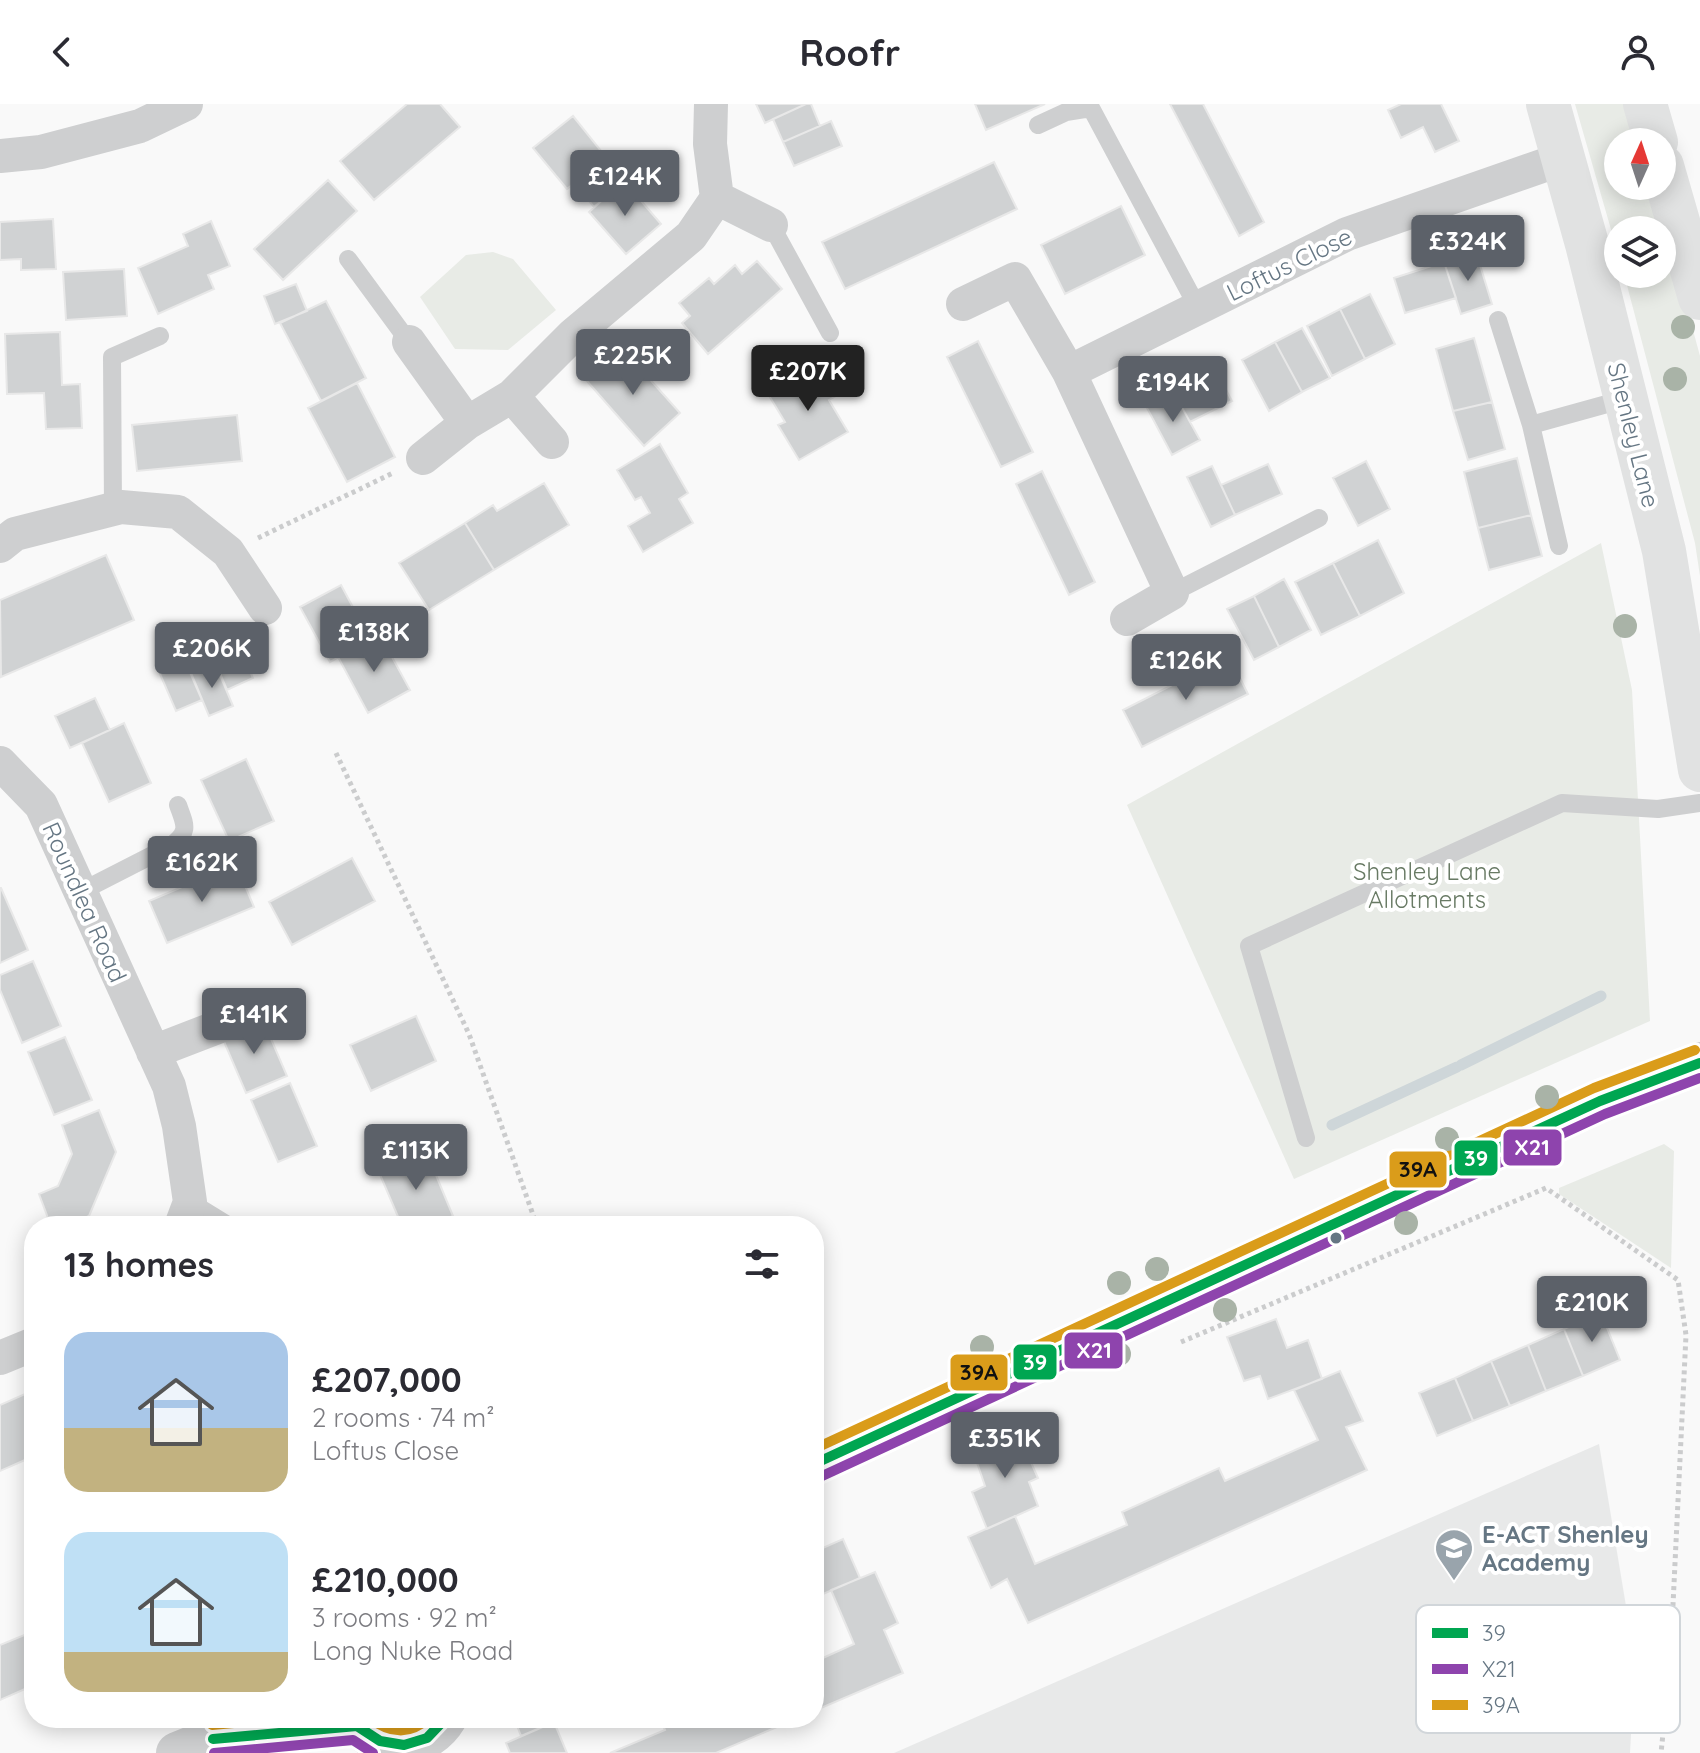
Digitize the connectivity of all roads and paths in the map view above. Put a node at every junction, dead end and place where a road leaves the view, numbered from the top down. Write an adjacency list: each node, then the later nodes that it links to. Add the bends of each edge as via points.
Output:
1 (186, 104): 7 (street, via 140,126 41,152)
2 (711, 104): 9 (street)
3 (1548, 104): 8 (main road, Shenley Lane)
4 (1645, 104): 6 (main road)
5 (1038, 125): 15 (lane, via 1091,108)
6 (1652, 128)
7 (0, 156)
8 (1562, 159): 15 (street, Loftus Close, via 1347,234); 22 (main road, Shenley Lane)
9 (717, 198): 11 (street); 21 (street, via 691,236 573,335)
10 (1672, 200): 13 (main road)
11 (771, 225): 17 (lane)
12 (348, 259): 19 (lane)
13 (1700, 298)
14 (963, 304): 20 (street, via 1015,279)
15 (1198, 308): 20 (street, Loftus Close)
16 (1498, 320): 24 (lane)
17 (830, 333)
18 (160, 336): 27 (lane, via 112,357)
19 (409, 342): 23 (street)
20 (1069, 372): 32 (street)
21 (512, 396): 23 (street); 25 (street)
22 (1625, 399): 24 (lane); 37 (main road, Shenley Lane, via 1664,551)
23 (467, 423): 26 (street)
24 (1531, 425): 30 (lane)
25 (552, 442)
26 (423, 458): 31 (path)
27 (113, 509): 29 (street, via 15,534); 31 (street, via 178,512)
28 (1319, 518): 32 (lane)
29 (0, 546)
30 (1559, 546)
31 (228, 552): 33 (street)
32 (1172, 593): 34 (street)
33 (265, 608)
34 (1127, 619)
35 (336, 753): 46 (path, via 469,1034)
36 (0, 763): 40 (street, Roundlea Road, via 41,805)
37 (1700, 770)
38 (1700, 803): 44 (lane, via 1658,809 1562,803 1249,946)
39 (178, 805): 40 (lane, via 183,837)
40 (80, 892): 42 (street, Roundlea Road)
41 (244, 1017): 42 (street)
42 (153, 1052): 45 (street, Roundlea Road, via 179,1126)
43 (1700, 1063): 50 (street, via 1600,1101)
44 (1306, 1138)
45 (186, 1214)
46 (533, 1216)
47 (24, 1348): 49 (street)
48 (1167, 1348): 51 (path, via 1546,1188 1678,1280 1686,1335)
49 (0, 1358)
50 (824, 1459)
51 (1673, 1605)
52 (241, 1728): 57 (street)
53 (315, 1728): 57 (street)
54 (361, 1728): 56 (street, via 387,1745)
55 (1663, 1733): 58 (path)
56 (427, 1741)
57 (195, 1746)
58 (1661, 1753)

